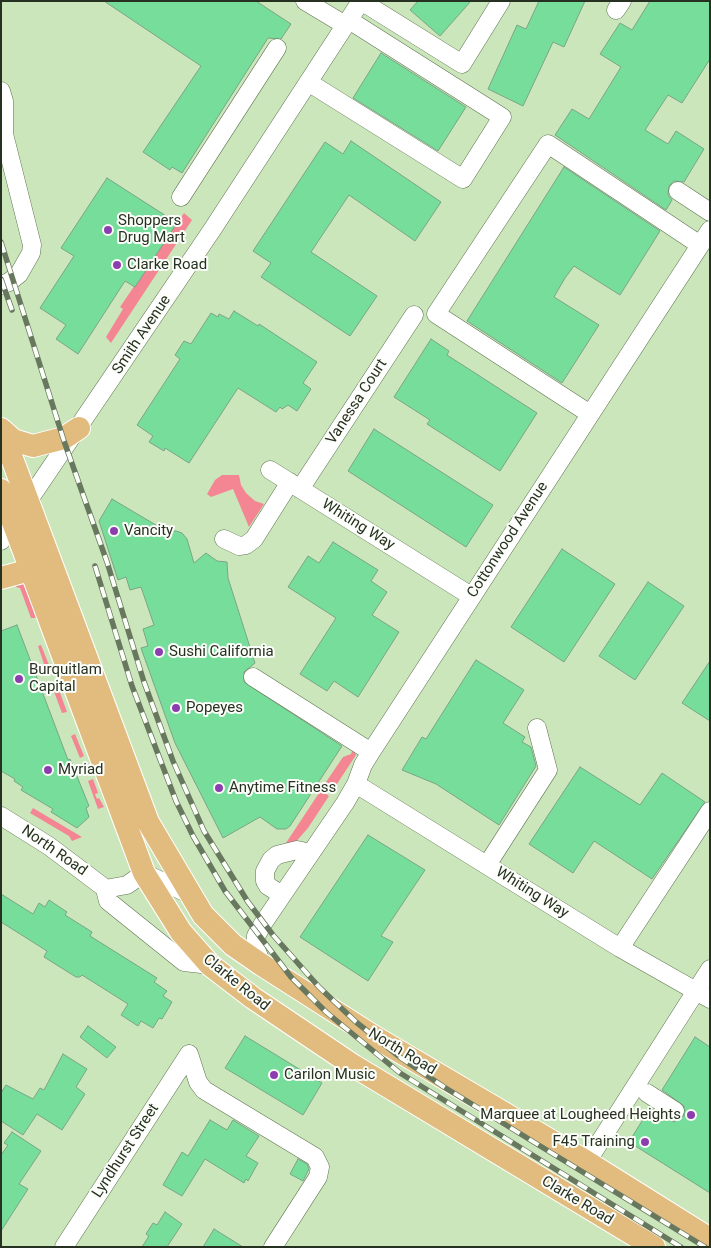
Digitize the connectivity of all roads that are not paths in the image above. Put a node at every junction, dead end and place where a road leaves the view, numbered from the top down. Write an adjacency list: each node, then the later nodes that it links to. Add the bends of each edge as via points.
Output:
1 (305, 1): 4 (street)
2 (361, 1): 3 (street, via 462,64); 4 (street, Smith Avenue)
3 (501, 1)
4 (347, 22): 6 (street, Smith Avenue); 6 (street, via 502,117 463,179)
5 (277, 48): 9 (street)
6 (308, 82): 15 (street, Smith Avenue)
7 (1, 90): 12 (street, via 4,134 32,245 19,274)
8 (678, 191): 10 (street)
9 (181, 197)
10 (710, 212)
11 (705, 238): 14 (street, Cottonwood Avenue); 14 (street, via 548,144 441,306 436,314)
12 (1, 285)
13 (414, 315): 18 (street, Vanessa Court)
14 (590, 414): 25 (street, Cottonwood Avenue)
15 (79, 428): 16 (main road, via 64,438 33,446 13,440); 20 (street, Smith Avenue)
16 (1, 430): 20 (main road)
17 (270, 470): 18 (street, Whiting Way)
18 (295, 486): 22 (street, Vanessa Court, via 246,545 238,546); 25 (street, Whiting Way)
19 (1, 490): 21 (main road, Clarke Road)
20 (28, 502): 21 (street, Smith Avenue); 36 (main road, via 148,822)
21 (7, 532): 23 (main road, Clarke Road)
22 (224, 539)
23 (30, 570): 24 (main road); 34 (main road, Clarke Road)
24 (1, 578)
25 (471, 596): 28 (street, Cottonwood Avenue)
26 (253, 677): 28 (street)
27 (537, 728): 33 (street, via 548,770)
28 (371, 752): 29 (street, Cottonwood Avenue)
29 (356, 784): 32 (street, Cottonwood Avenue); 33 (street, Whiting Way)
30 (710, 810): 38 (street)
31 (1, 816): 35 (street, North Road, via 49,846)
32 (307, 858): 37 (street, Cottonwood Avenue); 37 (street, via 297,850 276,855 271,860 265,881)
33 (487, 865): 38 (street, Whiting Way)
34 (144, 873): 35 (street, via 127,885); 36 (street); 40 (main road, Clarke Road, via 181,932)
35 (105, 888): 40 (street, North Road, via 108,901 184,962)
36 (189, 894): 39 (main road, North Road, via 203,915 233,945)
37 (282, 895): 39 (street, Cottonwood Avenue, via 256,936 255,946)
38 (620, 948): 42 (street, Whiting Way)
39 (262, 965): 45 (main road, North Road, via 373,1036)
40 (210, 966): 49 (main road, Clarke Road, via 354,1066)
41 (710, 969): 42 (street)
42 (703, 995): 45 (street)
43 (647, 1093): 44 (street)
44 (675, 1111)
45 (587, 1162): 46 (main road, North Road)
46 (710, 1239)
47 (64, 1247): 48 (street, Lyndhurst Street, via 189,1054 204,1090 315,1157 320,1167 318,1177)
48 (273, 1247)
49 (654, 1247)

